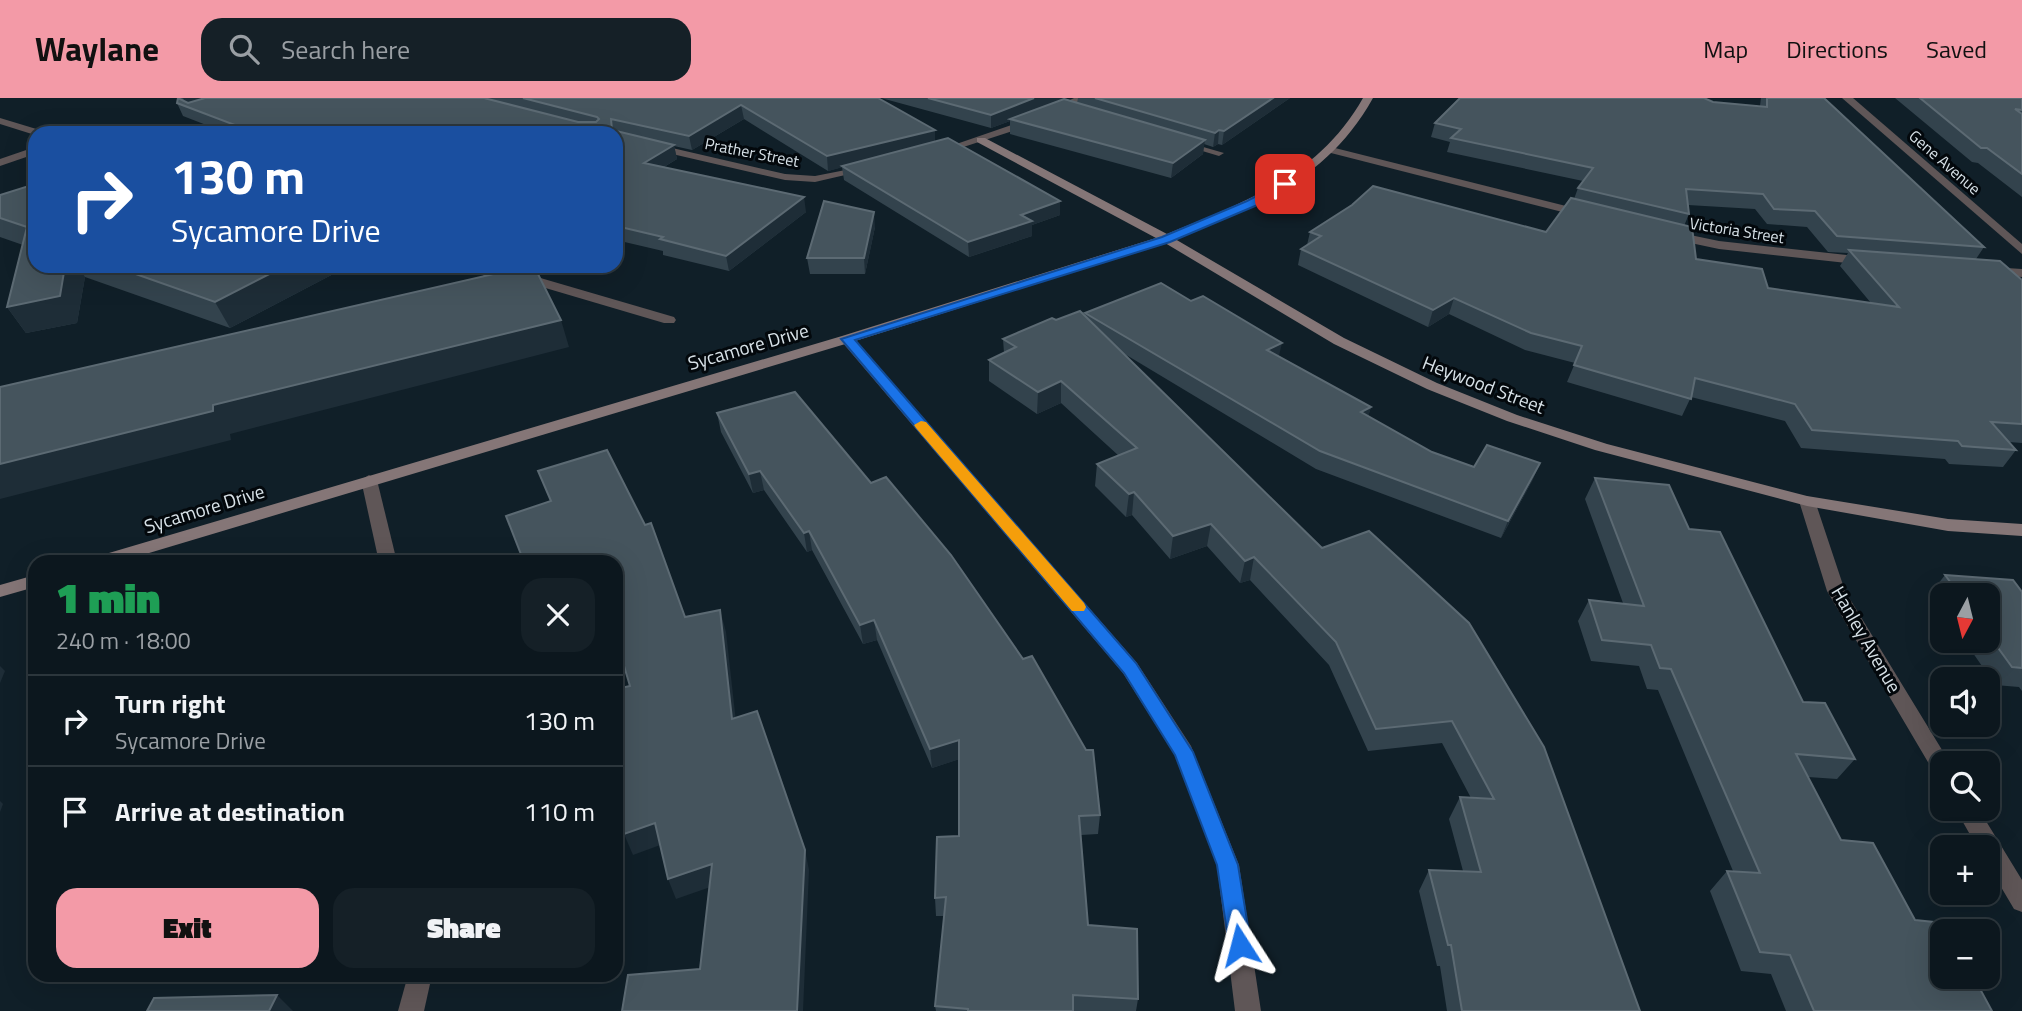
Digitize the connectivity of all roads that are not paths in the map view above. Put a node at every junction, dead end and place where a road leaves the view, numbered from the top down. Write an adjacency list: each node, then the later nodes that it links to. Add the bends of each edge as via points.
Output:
1 (1082, 98): 4 (street)
2 (1368, 98): 11 (main road, Sycamore Drive)
3 (1847, 98): 20 (street, Gene Avenue)
4 (1062, 107): 5 (street); 10 (street)
5 (1086, 114)
6 (0, 121): 7 (street)
7 (28, 130)
8 (1170, 138): 14 (street)
9 (623, 140): 16 (street, Prather Street, via 785,177 815,178)
10 (981, 140): 13 (street); 19 (main road, Heywood Street)
11 (1331, 150): 17 (street); 19 (main road, Sycamore Drive, via 1302,174 1251,204)
12 (28, 153): 15 (street)
13 (935, 153)
14 (1219, 153)
15 (0, 163)
16 (874, 167)
17 (1595, 216)
18 (1661, 233): 21 (street, Victoria Street, via 1719,245)
19 (1166, 239): 28 (main road, Sycamore Drive); 30 (main road, Heywood Street, via 1339,341 1432,386 1601,447)
20 (2022, 250)
21 (1876, 262)
22 (1982, 270): 25 (street)
23 (486, 273): 26 (street)
24 (510, 273): 27 (street)
25 (2022, 273)
26 (461, 291)
27 (669, 320)
28 (847, 339): 29 (main road, Sycamore Drive); 41 (street, via 1130,668 1184,752 1228,865)
29 (369, 480): 32 (main road, Sycamore Drive); 33 (street)
30 (1807, 501): 31 (main road, Heywood Street, via 1948,525); 36 (street, Hanley Avenue, via 1836,591)
31 (2022, 530)
32 (121, 555)
33 (386, 555)
34 (28, 583): 35 (main road)
35 (0, 591)
36 (1932, 751)
37 (1974, 821): 38 (street)
38 (2022, 901)
39 (418, 982): 40 (street)
40 (411, 1011)
41 (1248, 1011)

